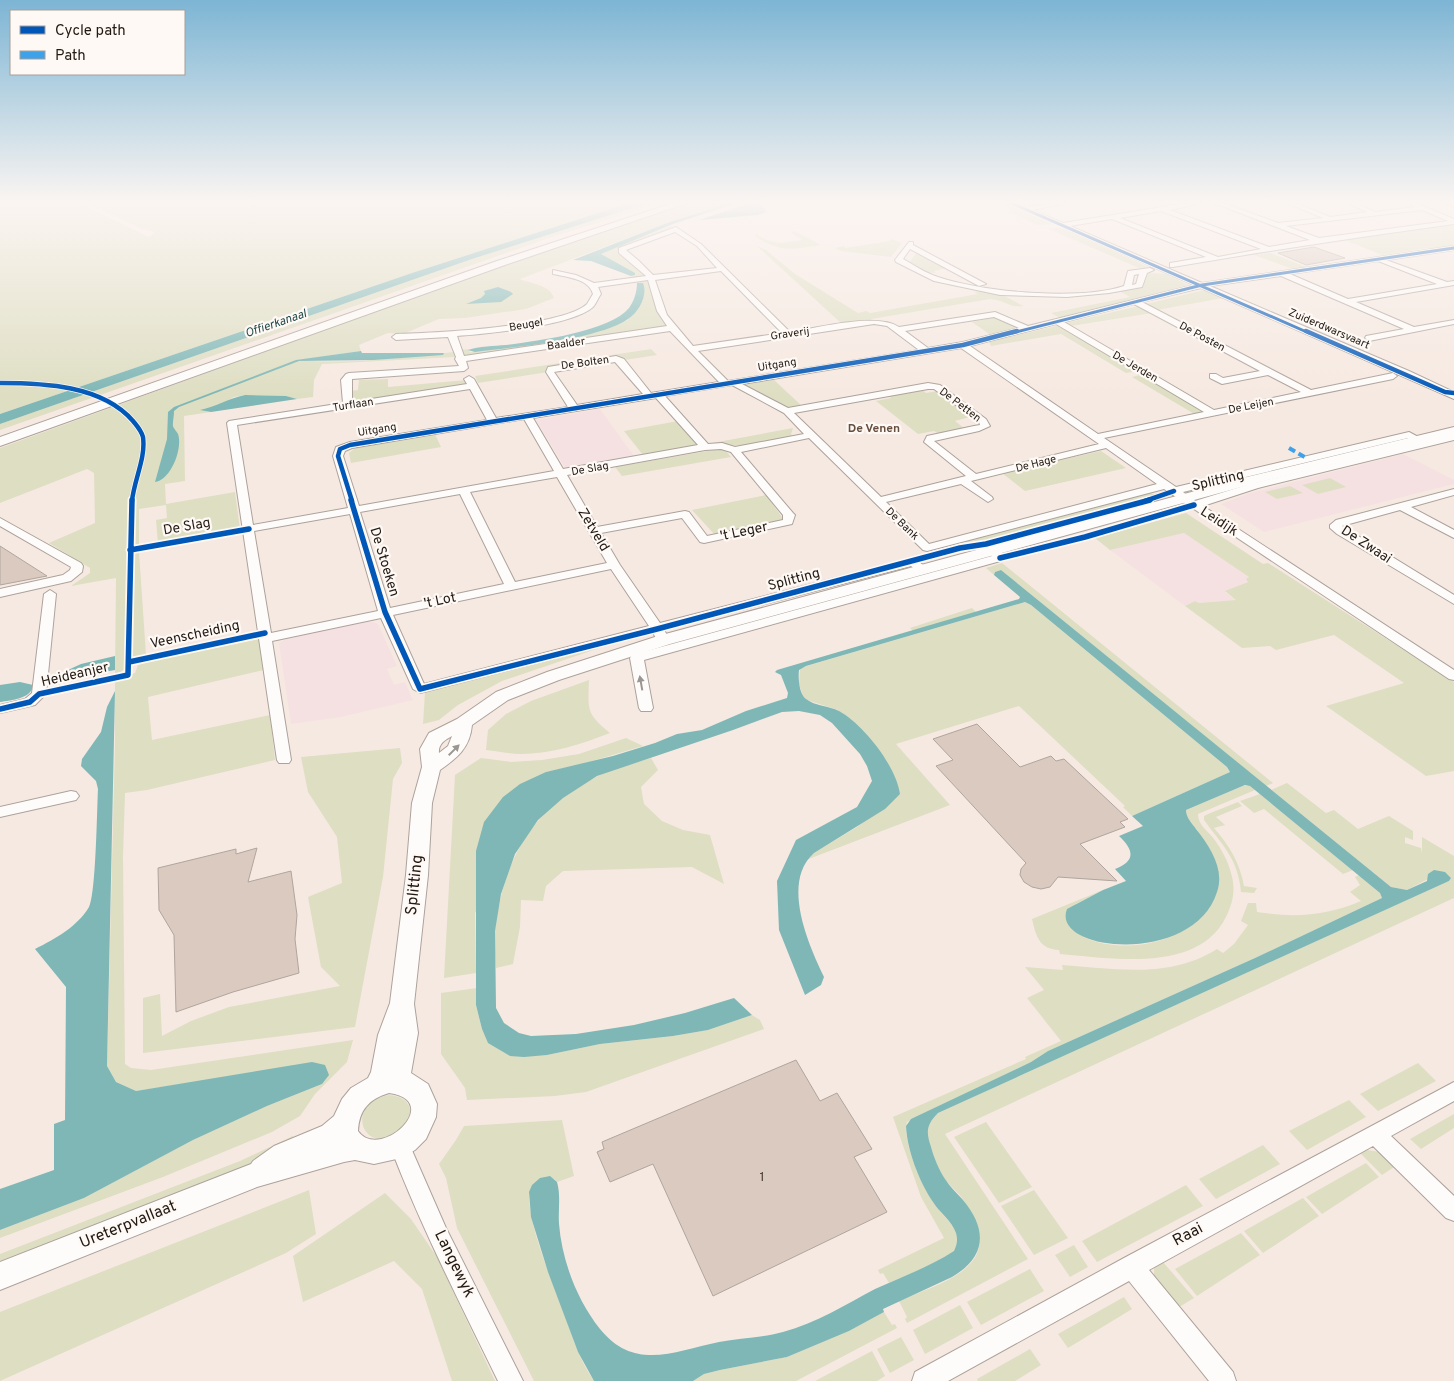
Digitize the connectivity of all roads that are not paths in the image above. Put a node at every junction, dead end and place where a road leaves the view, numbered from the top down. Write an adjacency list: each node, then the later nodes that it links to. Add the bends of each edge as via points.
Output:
1 (471, 267): 50 (highway)
2 (490, 267): 54 (highway)
3 (642, 267): 14 (street)
4 (721, 267): 10 (street)
5 (914, 267): 19 (street, via 936,279)
6 (952, 267): 19 (street)
7 (1327, 267): 13 (street, Uitgang)
8 (1400, 267): 16 (street)
9 (1161, 268): 12 (street); 17 (street, Zuiderdwarsvaart)
10 (723, 270): 14 (street); 28 (street)
11 (556, 272): 15 (street)
12 (1141, 272): 18 (street, via 1130,286); 18 (street, via 1139,285)
13 (1283, 274): 17 (street, Uitgang); 20 (street)
14 (650, 277): 15 (street); 24 (street, via 663,316)
15 (593, 285): 29 (street, Beugel, via 597,292 592,304 569,316 500,330)
16 (1452, 285): 20 (street)
17 (1202, 286): 21 (street, Uitgang); 43 (street, Zuiderdwarsvaart)
18 (1123, 288): 19 (street, via 1051,295)
19 (993, 290)
20 (1348, 301): 27 (street)
21 (1134, 302): 22 (street, Uitgang); 36 (street, De Posten)
22 (1056, 321): 25 (street, Uitgang); 47 (street, De Jerden)
23 (1454, 322): 27 (street)
24 (672, 328): 33 (street); 35 (street, Baalder)
25 (1027, 329): 26 (street, via 995,314); 32 (street, Uitgang)
26 (898, 330): 28 (street, Graverij, via 889,324 874,322); 34 (street, Graverij)
27 (1414, 330): 31 (street)
28 (787, 334): 33 (street, Graverij)
29 (452, 335): 30 (street, Beugel); 35 (street)
30 (396, 337)
31 (1370, 338)
32 (963, 345): 34 (street, Uitgang); 53 (street, Leidijk)
33 (692, 349): 39 (street)
34 (927, 351): 39 (street, Uitgang)
35 (462, 364): 40 (street); 44 (street, Baalder, via 350,376 346,380)
36 (1269, 372): 37 (street, via 1222,381); 41 (street, De Posten)
37 (1213, 376)
38 (1393, 376): 41 (street, De Leijen)
39 (730, 383): 42 (street, Uitgang); 46 (street, De Bank)
40 (473, 386): 44 (street, Turflaan); 49 (street)
41 (1311, 394): 47 (street, De Leijen)
42 (654, 395): 45 (street, Uitgang); 45 (street, De Bolten, via 616,359 551,369); 57 (street)
43 (1454, 396)
44 (348, 406): 70 (street, Turflaan, via 232,423)
45 (574, 408): 48 (street, Uitgang)
46 (787, 411): 51 (street, De Bank); 60 (street, De Petten, via 937,387 983,421 985,426 931,438 929,442)
47 (1214, 414): 53 (street, De Leijen)
48 (527, 416): 49 (street, Uitgang); 59 (street, Zetveld)
49 (493, 422): 55 (street, Uitgang)
50 (0, 433)
51 (812, 435): 58 (street, De Slag); 66 (street, De Bank)
52 (1451, 435): 64 (street, Splitting, via 1254,486); 64 (main road, Splitting, via 1413,437)
53 (1096, 437): 56 (street, Leidijk)
54 (0, 442)
55 (350, 444): 68 (street, De Stoeken, via 340,449 338,456)
56 (1107, 445): 60 (street, De Hage); 64 (street, Leidijk)
57 (705, 447): 58 (street, De Slag, via 722,446); 59 (street, De Slag)
58 (735, 450): 71 (street, 't Leger, via 789,515 788,522 704,540 685,514)
59 (560, 474): 62 (street, De Slag); 71 (street, Zetveld)
60 (975, 478): 61 (street, De Hage)
61 (964, 481): 65 (street); 66 (street, De Hage)
62 (464, 491): 68 (street, De Slag); 75 (street)
63 (1454, 492): 67 (street)
64 (1180, 495): 66 (street, De Bank, via 927,548); 73 (main road, Splitting); 82 (street, Leidijk)
65 (988, 499)
66 (878, 501)
67 (1401, 506): 72 (street); 78 (street, De Zwaai, via 1340,522 1336,528)
68 (355, 510): 70 (street, De Slag); 79 (street, De Stoeken)
69 (0, 521): 76 (street, via 78,566 76,572 67,578)
70 (249, 529): 80 (street)
71 (594, 532): 74 (street, Zetveld)
72 (1454, 535)
73 (994, 550): 81 (main road, Splitting, via 918,565); 81 (street, Splitting, via 1000,558)
74 (614, 565): 75 (street, 't Lot); 81 (street, Zetveld)
75 (510, 586): 79 (street, 't Lot)
76 (0, 593)
77 (50, 594): 85 (street, Heideanjer, via 39,694 30,702)
78 (1454, 600)
79 (385, 612): 80 (street, 't Lot); 83 (street, De Stoeken)
80 (266, 635): 86 (street)
81 (663, 639): 83 (street, Splitting); 84 (street, Splitting, one-way to 81, via 637,658); 89 (main road, Splitting, via 519,688 463,723 458,747 431,768 422,803)
82 (1454, 676)
83 (420, 689)
84 (646, 708)
85 (0, 709)
86 (284, 760)
87 (71, 796): 88 (street)
88 (0, 812)
89 (402, 1003): 90 (main road, Splitting, via 406,1033 399,1073); 91 (main road, Splitting, via 390,1035 383,1074)
90 (402, 1083): 91 (main road); 95 (main road, via 420,1094 425,1109 420,1126)
91 (376, 1085): 93 (main road, via 354,1101)
92 (1454, 1091): 94 (street, Raai)
93 (345, 1123): 96 (main road, via 349,1139); 97 (main road, Ureterpvallaat, via 331,1134 284,1155)
94 (1375, 1134): 98 (street); 99 (street, Raai)
95 (400, 1146): 96 (main road, via 374,1152); 102 (street, Langewyk, via 435,1226)
96 (357, 1147): 97 (main road, Ureterpvallaat)
97 (256, 1175): 100 (main road, Ureterpvallaat)
98 (1454, 1212)
99 (1132, 1266): 101 (street, Raai); 103 (street)
100 (0, 1276)
101 (930, 1380)
102 (511, 1381)
103 (1224, 1381)

